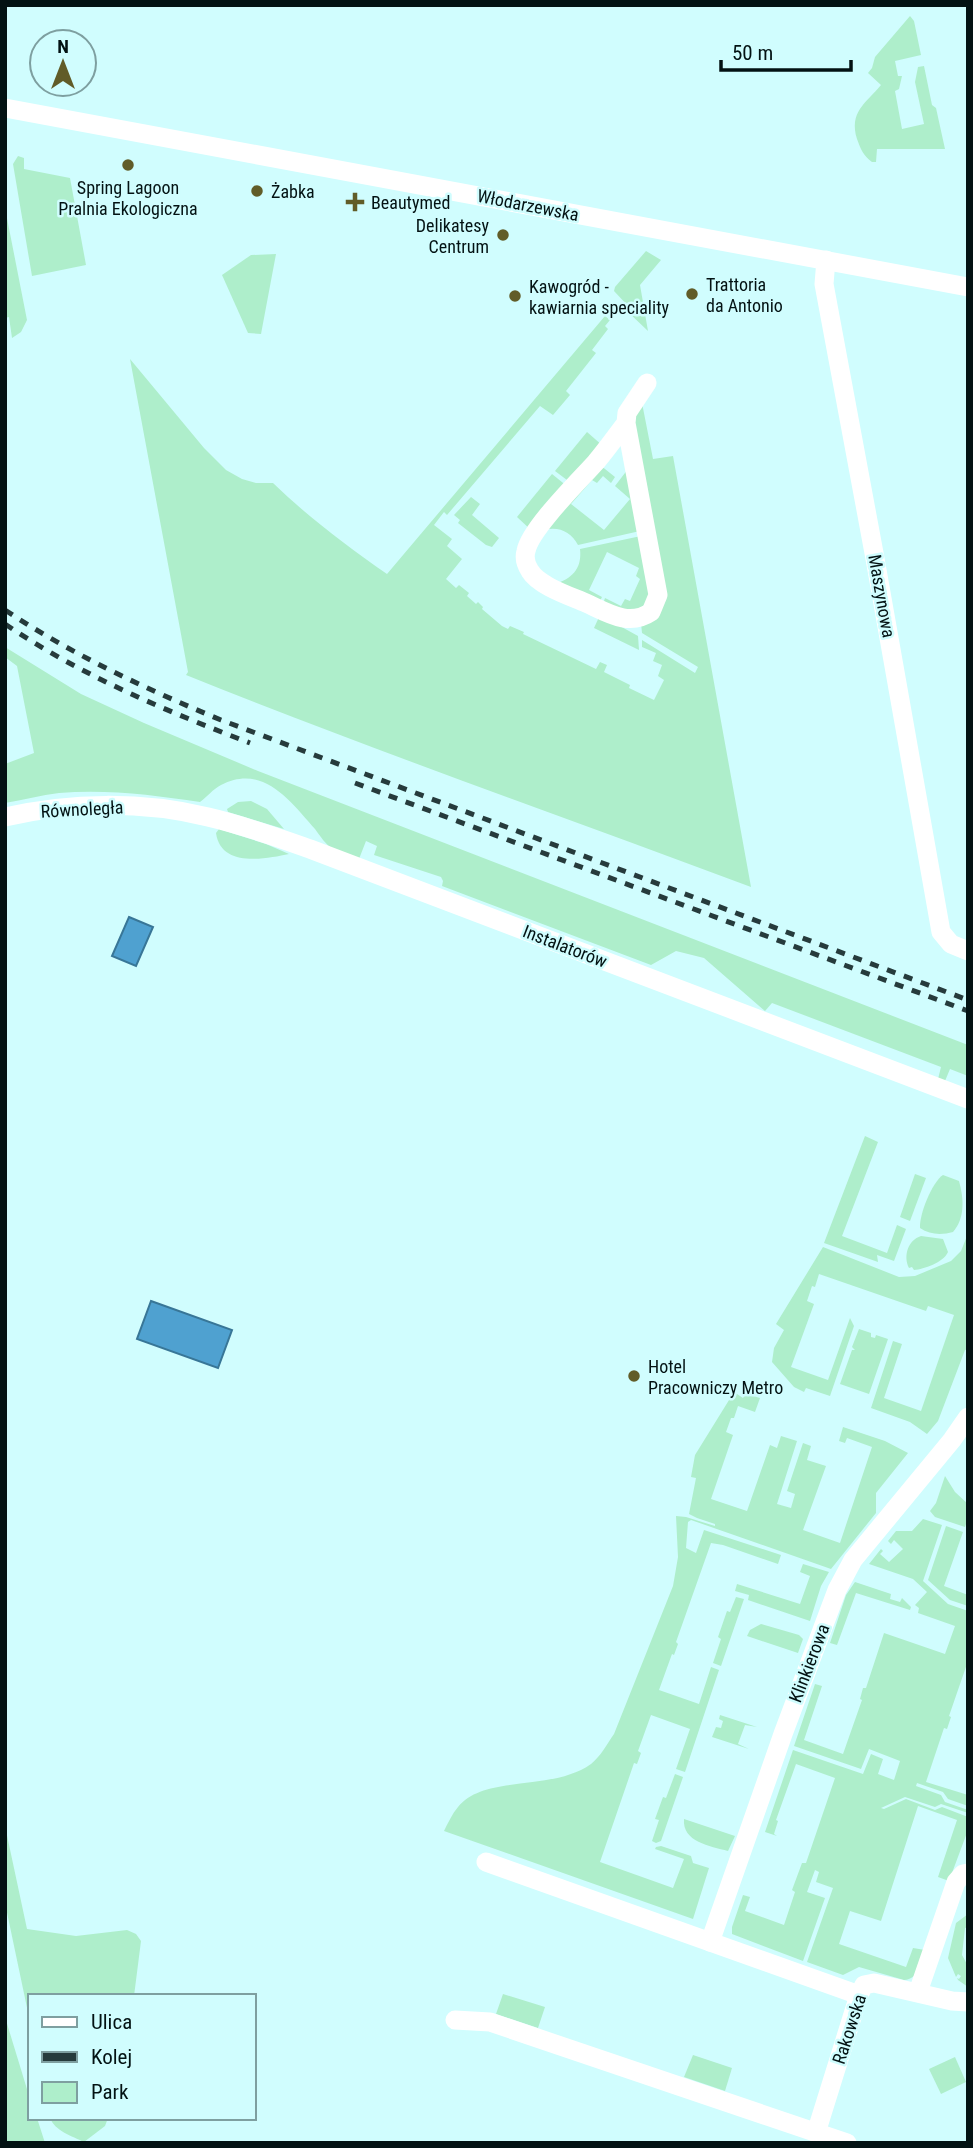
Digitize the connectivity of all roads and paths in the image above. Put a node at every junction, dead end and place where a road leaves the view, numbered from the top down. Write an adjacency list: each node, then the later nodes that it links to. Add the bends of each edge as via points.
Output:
1 (5, 108): 2 (street, Włodarzewska)
2 (826, 260): 3 (street, Włodarzewska); 8 (street, Maszynowa, via 824,284 941,932 951,944)
3 (968, 287)
4 (647, 383): 5 (street, via 627,413)
5 (626, 423): 5 (street, via 658,595 651,612 629,620 542,582 530,572 525,555 537,530)
6 (159, 809): 7 (street, Równoległa, via 79,807); 9 (street, Instalatorów, via 206,816 310,849)
7 (5, 817)
8 (968, 951)
9 (968, 1099)
10 (968, 1417): 13 (street, Klinkierowa, via 853,1560 837,1590)
11 (486, 1862): 13 (street)
12 (968, 1873): 14 (street, via 956,1882)
13 (710, 1942): 15 (street)
14 (918, 1992): 15 (street, Rakowska, via 874,1983 864,1985); 16 (street)
15 (859, 1995): 18 (street, Rakowska)
16 (968, 2002)
17 (455, 2020): 18 (street, via 490,2022)
18 (816, 2133): 19 (street)
19 (847, 2143)

